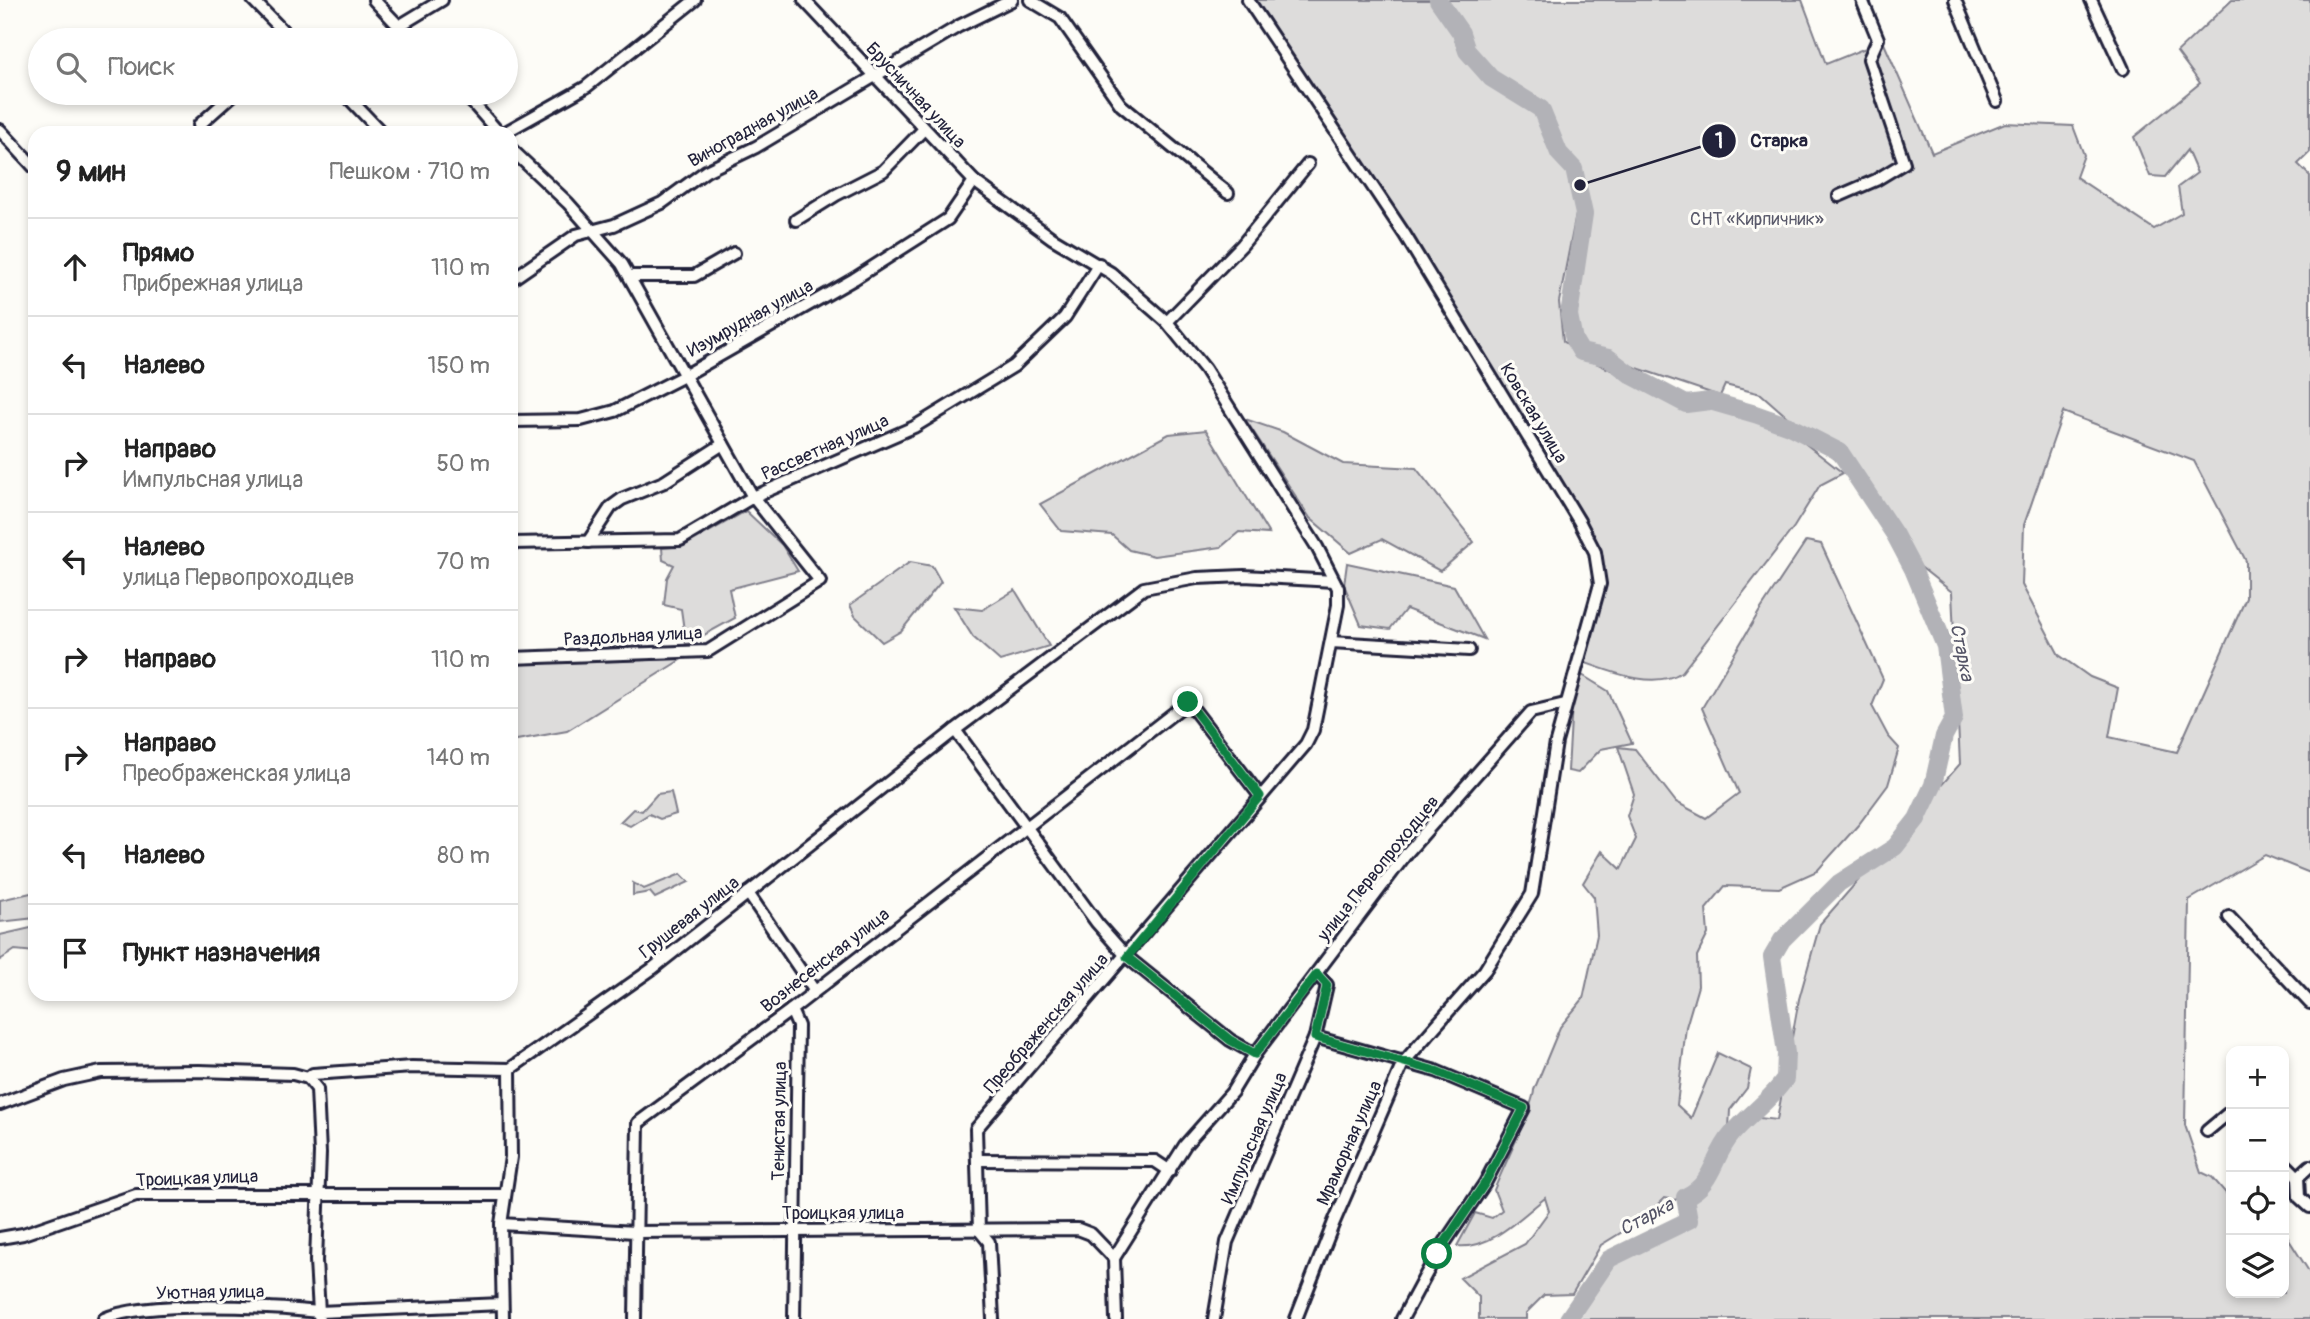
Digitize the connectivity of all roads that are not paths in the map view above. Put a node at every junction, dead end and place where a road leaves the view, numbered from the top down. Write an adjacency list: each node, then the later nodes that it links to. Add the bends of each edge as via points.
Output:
1 (253, 0): 13 (street)
2 (374, 0): 12 (street)
3 (442, 0): 12 (street)
4 (695, 0): 23 (street, via 586,87)
5 (804, 0): 15 (street, Брусничная улица)
6 (1012, 0): 15 (street, Виноградная улица)
7 (1030, 0): 30 (street, via 1060,18 1121,105)
8 (1248, 0): 49 (street, Ковская улица, via 1405,235 1595,552 1600,584)
9 (1862, 0): 31 (street, via 1878,39 1869,59 1904,163)
10 (1955, 0): 16 (street)
11 (2091, 0): 14 (street)
12 (399, 26)
13 (280, 28)
14 (2123, 69)
15 (875, 78): 25 (street, Брусничная улица); 33 (street, Виноградная улица, via 706,171 662,203)
16 (1997, 101)
17 (221, 105): 20 (street)
18 (355, 105): 21 (street)
19 (475, 105): 22 (street)
20 (199, 125)
21 (375, 126)
22 (495, 126)
23 (514, 126)
24 (0, 130): 27 (street)
25 (923, 130): 29 (street, Брусничная улица); 32 (street, via 883,172)
26 (518, 156): 33 (street)
27 (28, 160)
28 (1308, 164): 38 (street, via 1242,246)
29 (974, 181): 35 (street, Брусничная улица, via 1052,239); 39 (street, Изумрудная улица, via 948,219 854,279)
30 (1228, 193)
31 (1839, 195)
32 (796, 220)
33 (592, 230): 36 (street, Виноградная улица, via 576,235); 37 (street)
34 (734, 253): 37 (street, via 694,276)
35 (1099, 264): 38 (street, Брусничная улица); 42 (street, Рассветная улица, via 1065,317 1014,366 914,427)
36 (518, 273)
37 (629, 276): 39 (street)
38 (1167, 322): 45 (street, Брусничная улица, via 1236,417)
39 (684, 376): 40 (street, Изумрудная улица, via 615,411 581,420); 41 (street)
40 (518, 421)
41 (723, 444): 42 (street); 43 (street, via 664,482 622,499)
42 (753, 497): 43 (street, Рассветная улица, via 680,540); 48 (street, Раздольная улица, via 820,581 708,652)
43 (588, 542): 44 (street, Рассветная улица)
44 (518, 543)
45 (1334, 581): 46 (street, Преображенская улица, via 1338,605); 50 (street, Грушевая улица, via 1244,576 1197,578 1143,588)
46 (1331, 642): 47 (street); 51 (street, Преображенская улица, via 1313,730)
47 (1469, 650)
48 (518, 658)
49 (1565, 704): 54 (street, Ковская улица); 57 (street, улица Первопроходцев, via 1531,712 1407,853)
50 (955, 730): 52 (street); 53 (street, Грушевая улица)
51 (1260, 796): 52 (street, Вознесенская улица, via 1188,702); 56 (street, Преображенская улица)
52 (1026, 826): 56 (street); 58 (street, Вознесенская улица)
53 (748, 893): 58 (street); 64 (street, Грушевая улица, via 652,969)
54 (1532, 894): 63 (street, Мраморная улица, via 1485,970)
55 (2229, 918): 59 (street)
56 (1127, 957): 62 (street, via 1230,1040); 69 (street, Преображенская улица, via 976,1129)
57 (1317, 974): 61 (street, Импульсная улица, via 1327,985); 62 (street, улица Первопроходцев)
58 (814, 990): 60 (street, Вознесенская улица)
59 (2310, 1003)
60 (791, 1010): 79 (street, Тенистая улица, via 798,1026); 80 (street, Вознесенская улица, via 638,1123)
61 (1315, 1037): 63 (street); 91 (street, Импульсная улица, via 1227,1242)
62 (1255, 1054): 72 (street, улица Первопроходцев, via 1232,1092 1185,1145)
63 (1403, 1063): 92 (street, Мраморная улица); 93 (street, via 1436,1071 1524,1108 1485,1183 1437,1254)
64 (510, 1069): 65 (street, via 412,1067); 75 (street)
65 (308, 1078): 66 (street, via 199,1071 101,1072 64,1080); 74 (street, via 317,1089)
66 (0, 1104)
67 (2226, 1115): 68 (street)
68 (2207, 1131)
69 (977, 1160): 72 (street, via 1156,1161); 78 (street, Преображенская улица)
70 (2310, 1166): 73 (street)
71 (2289, 1168): 73 (street)
72 (1170, 1171): 82 (street, улица Первопроходцев)
73 (2298, 1177): 76 (street, via 2299,1197)
74 (317, 1195): 75 (street, Троицкая улица); 81 (street, Троицкая улица, via 136,1195); 84 (street)
75 (505, 1195): 77 (street)
76 (2310, 1207)
77 (501, 1224): 80 (street, Троицкая улица); 83 (street)
78 (979, 1230): 79 (street, Троицкая улица); 82 (street, Троицкая улица, via 1078,1229 1091,1234); 89 (street, Преображенская улица, via 989,1241)
79 (796, 1231): 80 (street, Троицкая улица); 88 (street, Тенистая улица)
80 (635, 1232): 87 (street, Вознесенская улица)
81 (0, 1238)
82 (1114, 1258): 90 (street)
83 (502, 1304): 84 (street, Уютная улица); 86 (street)
84 (319, 1315): 85 (street, Уютная улица, via 281,1308 132,1310)
85 (104, 1319)
86 (503, 1319)
87 (635, 1319)
88 (794, 1319)
89 (993, 1319)
90 (1116, 1319)
91 (1214, 1319)
92 (1297, 1319)
93 (1402, 1319)

